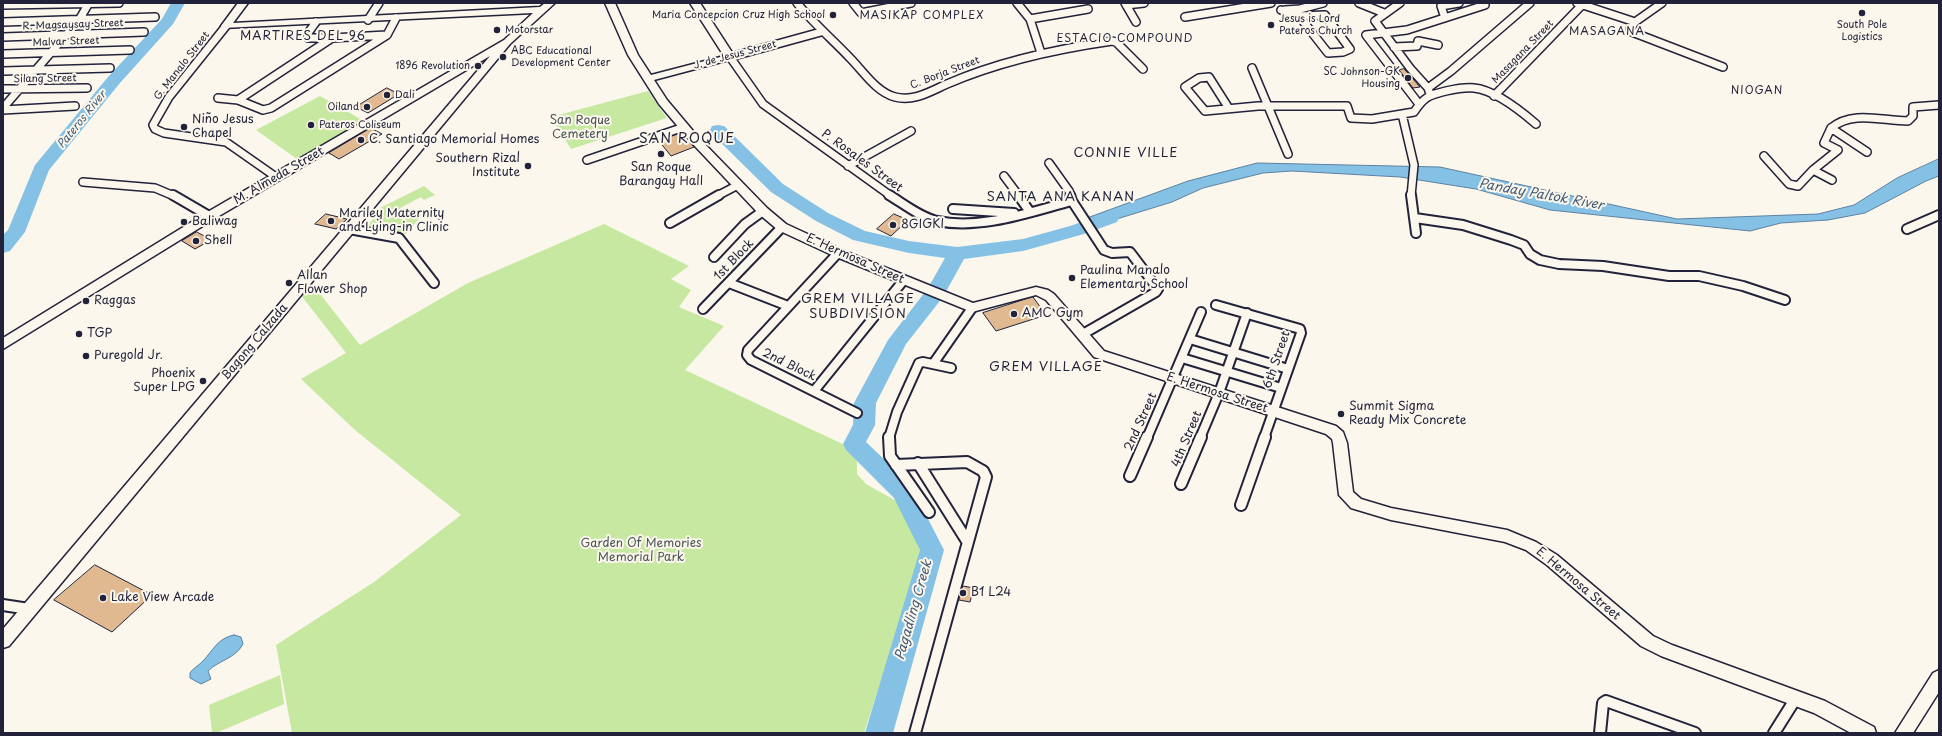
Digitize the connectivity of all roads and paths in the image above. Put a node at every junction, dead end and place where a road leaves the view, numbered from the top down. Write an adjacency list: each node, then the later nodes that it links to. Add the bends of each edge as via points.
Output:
1 (119, 3): 21 (street)
2 (243, 3): 46 (street)
3 (379, 3): 41 (street)
4 (550, 3): 31 (street, M. Almeda Street)
5 (610, 3): 68 (street, E. Hermosa Street, via 633,54)
6 (695, 3): 61 (street, P. Rosales Street)
7 (797, 3): 48 (street, C. Borja Street)
8 (853, 3): 9 (street, via 859,13)
9 (911, 3)
10 (1018, 3): 39 (street)
11 (1144, 3): 22 (street)
12 (1271, 3): 23 (street)
13 (1275, 3): 32 (street)
14 (1359, 3): 33 (street)
15 (1387, 3): 27 (street)
16 (1459, 3): 25 (street)
17 (1467, 3): 29 (street)
18 (1530, 3): 72 (street)
19 (1662, 3): 45 (street)
20 (4, 4): 21 (street)
21 (89, 4): 40 (street)
22 (1126, 4): 44 (street)
23 (1245, 4): 36 (street)
24 (1319, 4): 32 (street)
25 (1445, 4): 38 (street, via 1440,7)
26 (1580, 4): 45 (street); 73 (street, Masagana Street)
27 (1397, 5): 33 (street)
28 (1485, 5): 29 (street)
29 (1474, 8): 38 (street)
30 (1088, 9): 39 (street)
31 (542, 10): 37 (street); 54 (street, M. Almeda Street)
32 (1281, 10): 34 (street)
33 (1384, 13): 49 (street, via 1375,20)
34 (1299, 16): 34 (street, via 1328,52 1343,52 1350,49 1325,15)
35 (155, 17): 40 (street)
36 (1185, 17)
37 (396, 18): 41 (street); 50 (street)
38 (1445, 18): 49 (street, via 1407,30)
39 (1030, 19): 59 (street)
40 (79, 20): 42 (street); 51 (street)
41 (368, 20): 43 (street)
42 (3, 22)
43 (316, 22): 46 (street); 53 (street, via 308,33 308,38)
44 (1136, 22)
45 (1635, 22): 62 (street, via 1630,29 1632,32)
46 (226, 26): 95 (street, G. Manalo Street, via 170,97 153,125 164,133 226,142)
47 (144, 32): 51 (street, R. Magsaysay Street)
48 (821, 32): 59 (street, C. Borja Street, via 886,93 900,98 921,96 977,71); 61 (street, J. de Jesus Street)
49 (1384, 33): 56 (street); 76 (street, via 1366,36)
50 (386, 35): 53 (street); 75 (street, via 271,108 263,110)
51 (65, 36): 52 (street, R. Magsaysay Street); 58 (street)
52 (3, 37)
53 (332, 38): 75 (street)
54 (507, 42): 95 (street, M. Almeda Street); 108 (street, Bagong Calzada)
55 (1438, 45): 56 (street, via 1418,41 1417,46)
56 (1394, 47): 72 (street)
57 (130, 50): 58 (street, Malvar Street)
58 (51, 53): 60 (street, Malvar Street); 67 (street)
59 (1041, 53): 65 (street, C. Borja Street, via 1115,41)
60 (3, 54)
61 (730, 57): 68 (street, J. de Jesus Street); 92 (street, P. Rosales Street, via 763,104)
62 (1723, 67)
63 (110, 68): 67 (street)
64 (1252, 68): 77 (street)
65 (1143, 69)
66 (3, 71): 67 (street)
67 (35, 71): 71 (street)
68 (648, 79): 84 (street, E. Hermosa Street)
69 (87, 88): 71 (street, Silang Street)
70 (3, 89): 71 (street, Silang Street)
71 (20, 89): 81 (street)
72 (1429, 91): 73 (street, via 1474,88); 76 (street)
73 (1494, 96): 83 (street, via 1525,114)
74 (218, 98): 75 (street)
75 (238, 100)
76 (1419, 104): 82 (street, via 1414,112)
77 (1266, 105): 80 (street); 82 (street, via 1347,106 1351,118 1372,119); 88 (street)
78 (1939, 105): 85 (street, via 1913,106 1913,116 1908,121 1856,117 1839,121)
79 (75, 106): 81 (street)
80 (1228, 107): 80 (street, via 1205,111 1185,87 1195,80 1209,77)
81 (3, 109)
82 (1402, 114): 105 (street, via 1414,166 1411,200)
83 (1536, 124)
84 (684, 127): 90 (street); 98 (street, E. Hermosa Street)
85 (1830, 128): 87 (street); 93 (street, via 1824,143 1838,150)
86 (911, 131): 92 (street)
87 (1867, 152)
88 (1288, 154)
89 (1764, 156): 93 (street, via 1789,184 1798,186)
90 (587, 160)
91 (1049, 163): 99 (street, via 1069,191)
92 (848, 166): 102 (street, P. Rosales Street, via 890,198 938,221 976,223)
93 (1813, 170): 96 (street)
94 (1004, 176): 102 (street)
95 (276, 177): 104 (street, M. Almeda Street)
96 (1832, 180)
97 (83, 182): 104 (street, via 155,188)
98 (738, 185): 101 (street, E. Hermosa Street); 106 (street)
99 (1072, 201): 102 (street, P. Rosales Street); 123 (street, via 1107,252 1130,252 1158,290)
100 (953, 209): 102 (street)
101 (763, 211): 107 (street, E. Hermosa Street); 112 (street, via 745,224)
102 (1027, 213)
103 (1939, 215): 109 (street)
104 (209, 216): 125 (street, M. Almeda Street)
105 (1415, 218): 110 (street); 116 (street, via 1462,225 1524,245 1530,254 1540,260 1669,276 1699,276 1743,286)
106 (670, 223)
107 (782, 227): 111 (street, E. Hermosa Street); 115 (street, 1st Block)
108 (349, 229): 114 (street, via 399,238); 146 (street, Bagong Calzada)
109 (1907, 229)
110 (1416, 233)
111 (838, 253): 113 (street, E. Hermosa Street); 118 (street, 2nd Block)
112 (714, 257)
113 (903, 281): 119 (street, E. Hermosa Street); 134 (street)
114 (434, 283)
115 (729, 283): 118 (street); 120 (street, 1st Block)
116 (1785, 300)
117 (1216, 305): 122 (street, 6th Street)
118 (788, 306): 134 (street, 2nd Block, via 748,350 747,355 751,360)
119 (972, 308): 123 (street, E. Hermosa Street, via 1040,292 1050,297); 128 (street)
120 (704, 309)
121 (1201, 312): 124 (street, 2nd Street)
122 (1247, 313): 126 (street, 4th Street); 130 (street, 6th Street, via 1300,329)
123 (1083, 334): 132 (street, E. Hermosa Street, via 1099,354)
124 (1190, 339): 126 (street); 127 (street, 2nd Street)
125 (3, 344)
126 (1233, 352): 130 (street); 131 (street, 4th Street)
127 (1182, 358): 131 (street); 132 (street, 2nd Street)
128 (933, 364): 129 (street); 139 (street, via 923,362 917,365 897,412 888,441 890,456)
129 (951, 368)
130 (1288, 369): 133 (street, 6th Street)
131 (1226, 372): 133 (street); 135 (street, 4th Street)
132 (1174, 378): 135 (street, E. Hermosa Street); 140 (street, 2nd Street)
133 (1281, 388): 136 (street, 6th Street)
134 (814, 391): 137 (street, 2nd Block)
135 (1219, 393): 136 (street, E. Hermosa Street); 141 (street, 4th Street)
136 (1273, 411): 142 (street, 6th Street); 149 (street, E. Hermosa Street, via 1331,430 1338,436 1346,495 1356,504 1392,514 1507,536 1531,546 1552,560 1647,641)
137 (858, 413)
138 (918, 463): 139 (street); 144 (street); 144 (street, via 966,462 983,471 986,478)
139 (896, 465): 143 (street)
140 (1130, 476)
141 (1181, 484)
142 (1241, 505)
143 (929, 512)
144 (967, 541): 150 (street)
145 (3, 605): 146 (street)
146 (29, 609): 147 (street, Bagong Calzada)
147 (3, 641)
148 (1939, 678): 155 (street)
149 (1796, 698): 153 (street); 154 (street, E. Hermosa Street)
150 (915, 733)
151 (1600, 733): 152 (street, via 1603,704 1606,701)
152 (1695, 733)
153 (1774, 733)
154 (1868, 733)
155 (1902, 733)

